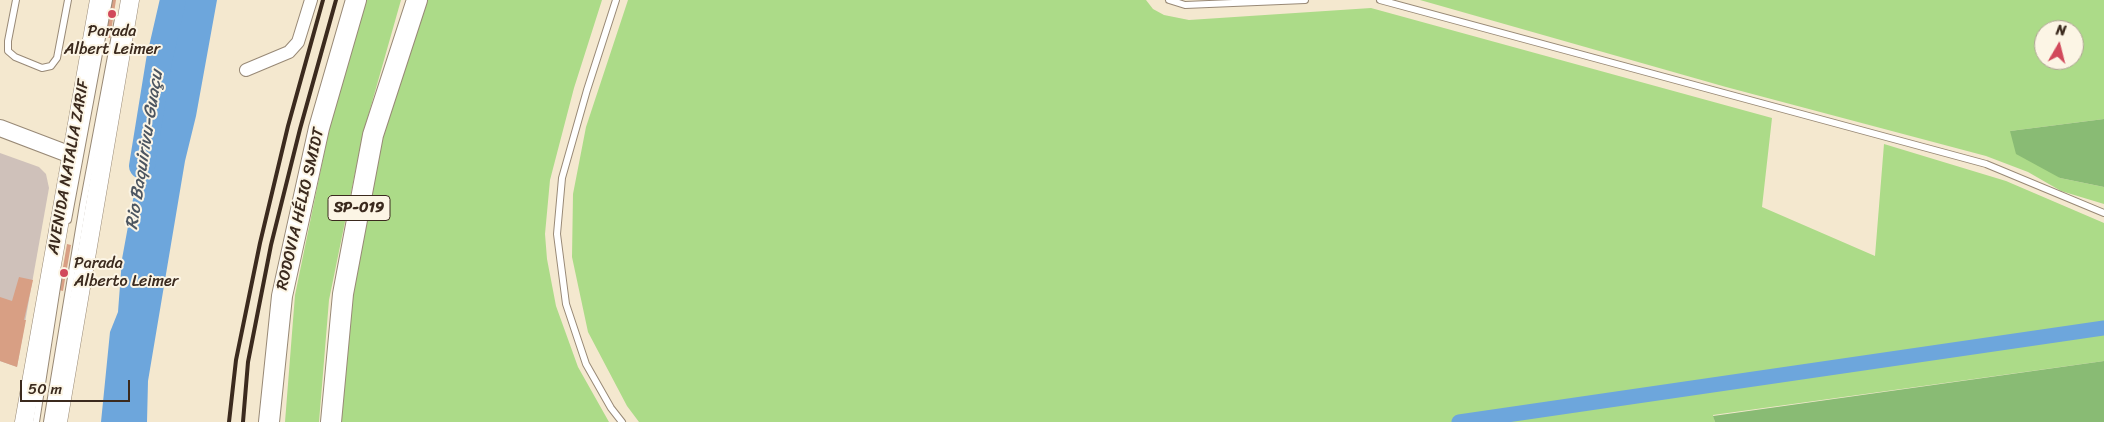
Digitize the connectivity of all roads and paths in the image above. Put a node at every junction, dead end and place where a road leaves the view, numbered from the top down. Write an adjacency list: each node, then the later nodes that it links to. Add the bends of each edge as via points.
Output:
1 (16, 0): 2 (lane, via 8,51 16,58 42,68 51,66 57,58)
2 (68, 0)
3 (99, 0): 15 (main road, AVENIDA NATALIA ZARIF)
4 (109, 0): 17 (lane)
5 (310, 0): 13 (street, via 298,42 288,52)
6 (356, 0): 23 (main road, RODOVIA HÉLIO SMIDT / SP-019, via 319,128 282,296)
7 (417, 0): 24 (main road, SP-019, via 373,135 343,294)
8 (616, 0): 25 (lane, via 562,178 557,234 566,304 580,346 590,371)
9 (1169, 0): 10 (lane, via 1185,5)
10 (1306, 0)
11 (1380, 0): 16 (lane, via 1986,164)
12 (125, 5): 21 (lane, via 83,205); 22 (main road, AVENIDA NATALIA ZARIF)
13 (246, 70)
14 (0, 128): 15 (street)
15 (71, 155): 19 (main road, AVENIDA NATALIA ZARIF)
16 (2104, 213)
17 (66, 230)
18 (61, 263): 20 (lane)
19 (24, 422)
20 (36, 422)
21 (47, 422)
22 (58, 422)
23 (269, 422)
24 (331, 422)
25 (622, 422)

